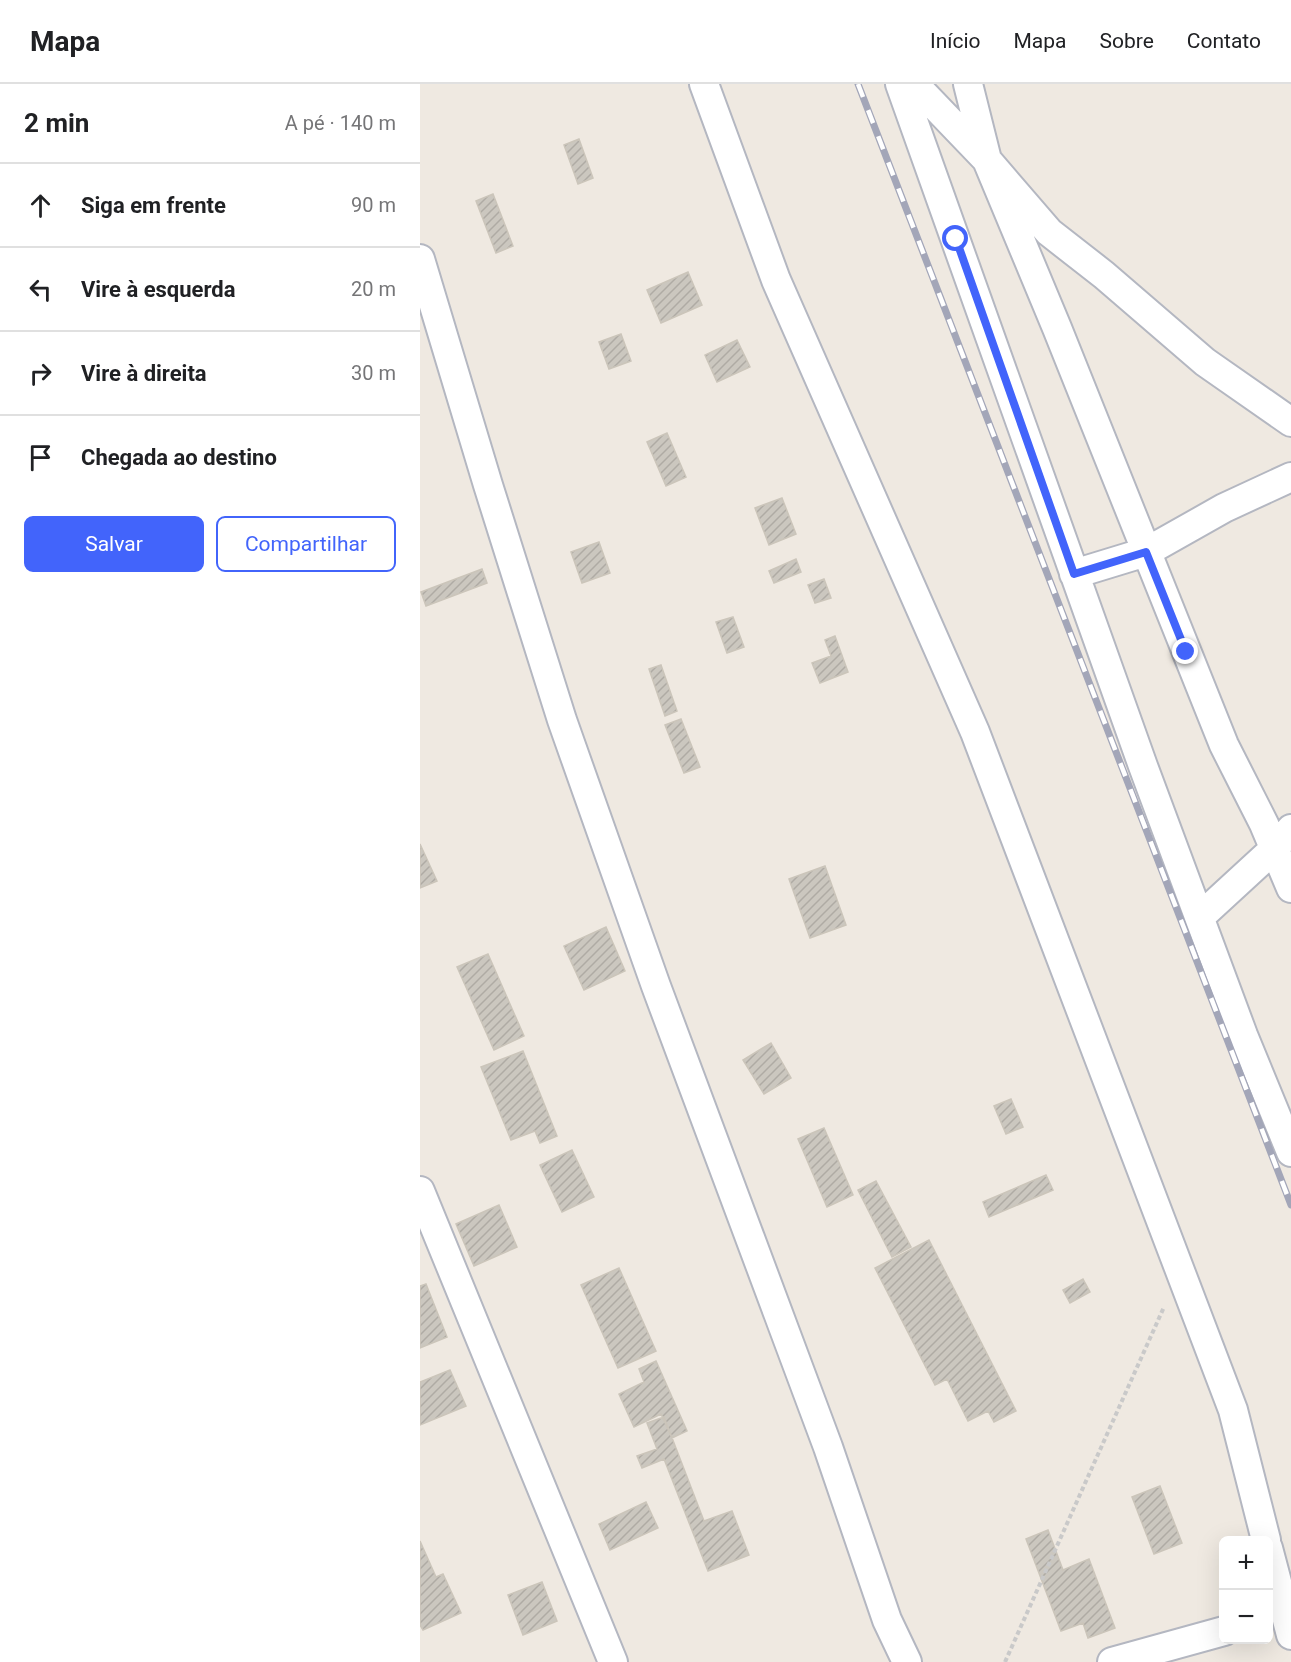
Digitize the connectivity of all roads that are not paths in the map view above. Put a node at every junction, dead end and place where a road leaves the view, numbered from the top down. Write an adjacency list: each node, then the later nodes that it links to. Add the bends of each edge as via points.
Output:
1 (704, 84): 16 (street, via 776,280 975,732 1233,1410)
2 (900, 84): 10 (street)
3 (914, 84): 5 (street)
4 (968, 84): 5 (street)
5 (987, 160): 7 (street, via 1049,232 1205,362); 9 (street)
6 (420, 259): 21 (street, via 562,720 656,986 828,1447 887,1620)
7 (1291, 422)
8 (1291, 477): 9 (street, via 1224,508)
9 (1146, 552): 10 (street); 11 (street, via 1224,745)
10 (1074, 574): 13 (street)
11 (1283, 839): 12 (street); 13 (street)
12 (1291, 888)
13 (1200, 917): 14 (street)
14 (1291, 1152)
15 (420, 1191): 20 (street)
16 (1265, 1536)
17 (1273, 1571): 18 (street)
18 (1282, 1623)
19 (1219, 1632): 22 (street)
20 (613, 1662)
21 (908, 1662)
22 (1112, 1662)

